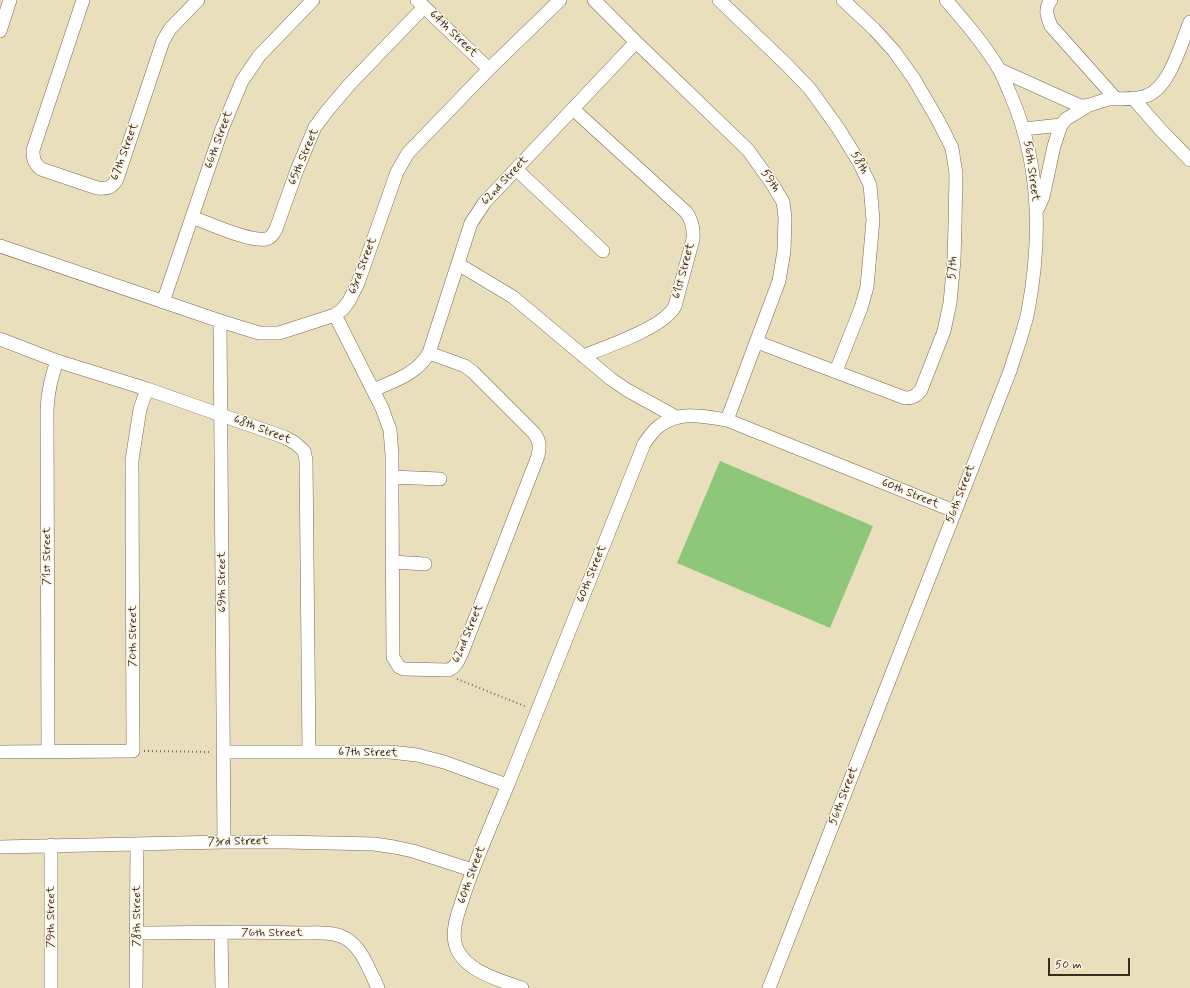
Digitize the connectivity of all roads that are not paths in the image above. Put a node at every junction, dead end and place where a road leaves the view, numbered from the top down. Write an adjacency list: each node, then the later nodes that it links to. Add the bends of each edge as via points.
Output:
1 (10, 0): 13 (street)
2 (83, 0): 3 (street, 67th Street, via 33,150 33,157 41,169 97,188 113,185 117,179 163,41 170,29)
3 (198, 0)
4 (313, 0): 26 (street, 66th Street, via 259,56 242,81 222,129)
5 (560, 0): 15 (street, 63rd Street)
6 (594, 0): 14 (street, 59th)
7 (719, 0): 38 (street, 58th, via 810,89 838,128 870,185 873,220 867,287)
8 (843, 0): 38 (street, 57th, via 894,51 914,79 948,137 956,174 954,260 948,317 921,390 911,398 905,398)
9 (946, 0): 16 (street, 56th Street)
10 (1051, 0): 18 (street, via 1046,11 1051,26)
11 (421, 3): 15 (street, 64th Street); 26 (street, 65th Street, via 315,127 272,236 267,239 248,237)
12 (1190, 22): 17 (street, via 1164,82 1153,93)
13 (1, 25)
14 (636, 42): 20 (street, 62nd Street); 34 (street, 59th, via 748,150 783,202 785,217 782,271)
15 (489, 69): 31 (street, 63rd Street, via 408,154 392,186 358,283 349,301)
16 (1000, 70): 19 (street); 22 (street, 56th Street)
17 (1133, 98): 18 (street); 23 (street)
18 (1116, 99): 19 (street, via 1100,101)
19 (1086, 107): 21 (street)
20 (573, 109): 24 (street, 62nd Street); 36 (street, 61st Street, via 686,212 694,232 672,312 659,322)
21 (1061, 125): 22 (street); 25 (street, via 1043,197)
22 (1024, 129): 25 (street, 56th Street, via 1034,174)
23 (1190, 160)
24 (516, 169): 28 (street); 29 (street, 62nd Street, via 476,213)
25 (1036, 211): 46 (street, 56th Street, via 1034,275 1028,312 1010,371)
26 (192, 217): 30 (street, 66th Street)
27 (1, 250): 30 (street, 63rd Street)
28 (603, 251)
29 (458, 264): 35 (street, 62nd Street); 36 (street, via 513,297)
30 (163, 302): 32 (street, 63rd Street)
31 (335, 315): 32 (street, 63rd Street, via 279,333 259,333); 40 (street, 62nd Street)
32 (220, 321): 41 (street, 69th Street)
33 (0, 339): 37 (street, 68th Street)
34 (757, 342): 38 (street, 57th); 43 (street, 59th)
35 (429, 353): 40 (street, 62nd Street, via 416,369); 47 (street, 62nd Street, via 465,366 473,372 534,433 538,439 538,456 463,650 451,669 404,669 396,663 393,657)
36 (584, 356): 42 (street, via 627,390)
37 (57, 361): 39 (street, 68th Street); 50 (street, 71st Street, via 51,376 47,409)
38 (836, 371)
39 (147, 389): 41 (street, 68th Street); 50 (street, 70th Street, via 140,409 132,460 133,751)
40 (373, 390): 44 (street, 62nd Street, via 390,430)
41 (220, 414): 51 (street, 69th Street); 52 (street, 68th Street, via 284,437 304,450)
42 (676, 417): 43 (street, 60th Street, via 696,414); 53 (street, 60th Street, via 657,427 644,444)
43 (727, 420): 46 (street, 60th Street)
44 (392, 477): 45 (street); 47 (street, 62nd Street)
45 (440, 479)
46 (954, 511): 66 (street, 56th Street)
47 (392, 562): 48 (street)
48 (425, 564)
49 (0, 752): 50 (street)
50 (48, 752)
51 (223, 752): 52 (street, 67th Street); 54 (street, 69th Street)
52 (309, 752): 53 (street, 67th Street, via 390,752 416,755 444,762)
53 (507, 785): 58 (street, 60th Street)
54 (224, 842): 55 (street, 73rd Street); 58 (street, 73rd Street, via 394,846)
55 (137, 844): 56 (street, 73rd Street); 59 (street, 78th Street)
56 (51, 845): 57 (street, 73rd Street); 62 (street, 79th Street)
57 (0, 847)
58 (472, 870): 61 (street, 60th Street, via 454,931 457,949 464,960 476,969)
59 (137, 933): 60 (street, 76th Street); 63 (street, 78th Street)
60 (222, 933): 64 (street); 65 (street, 76th Street, via 333,934 347,938 357,948)
61 (515, 987)
62 (51, 988)
63 (136, 988)
64 (222, 988)
65 (378, 988)
66 (769, 988)

